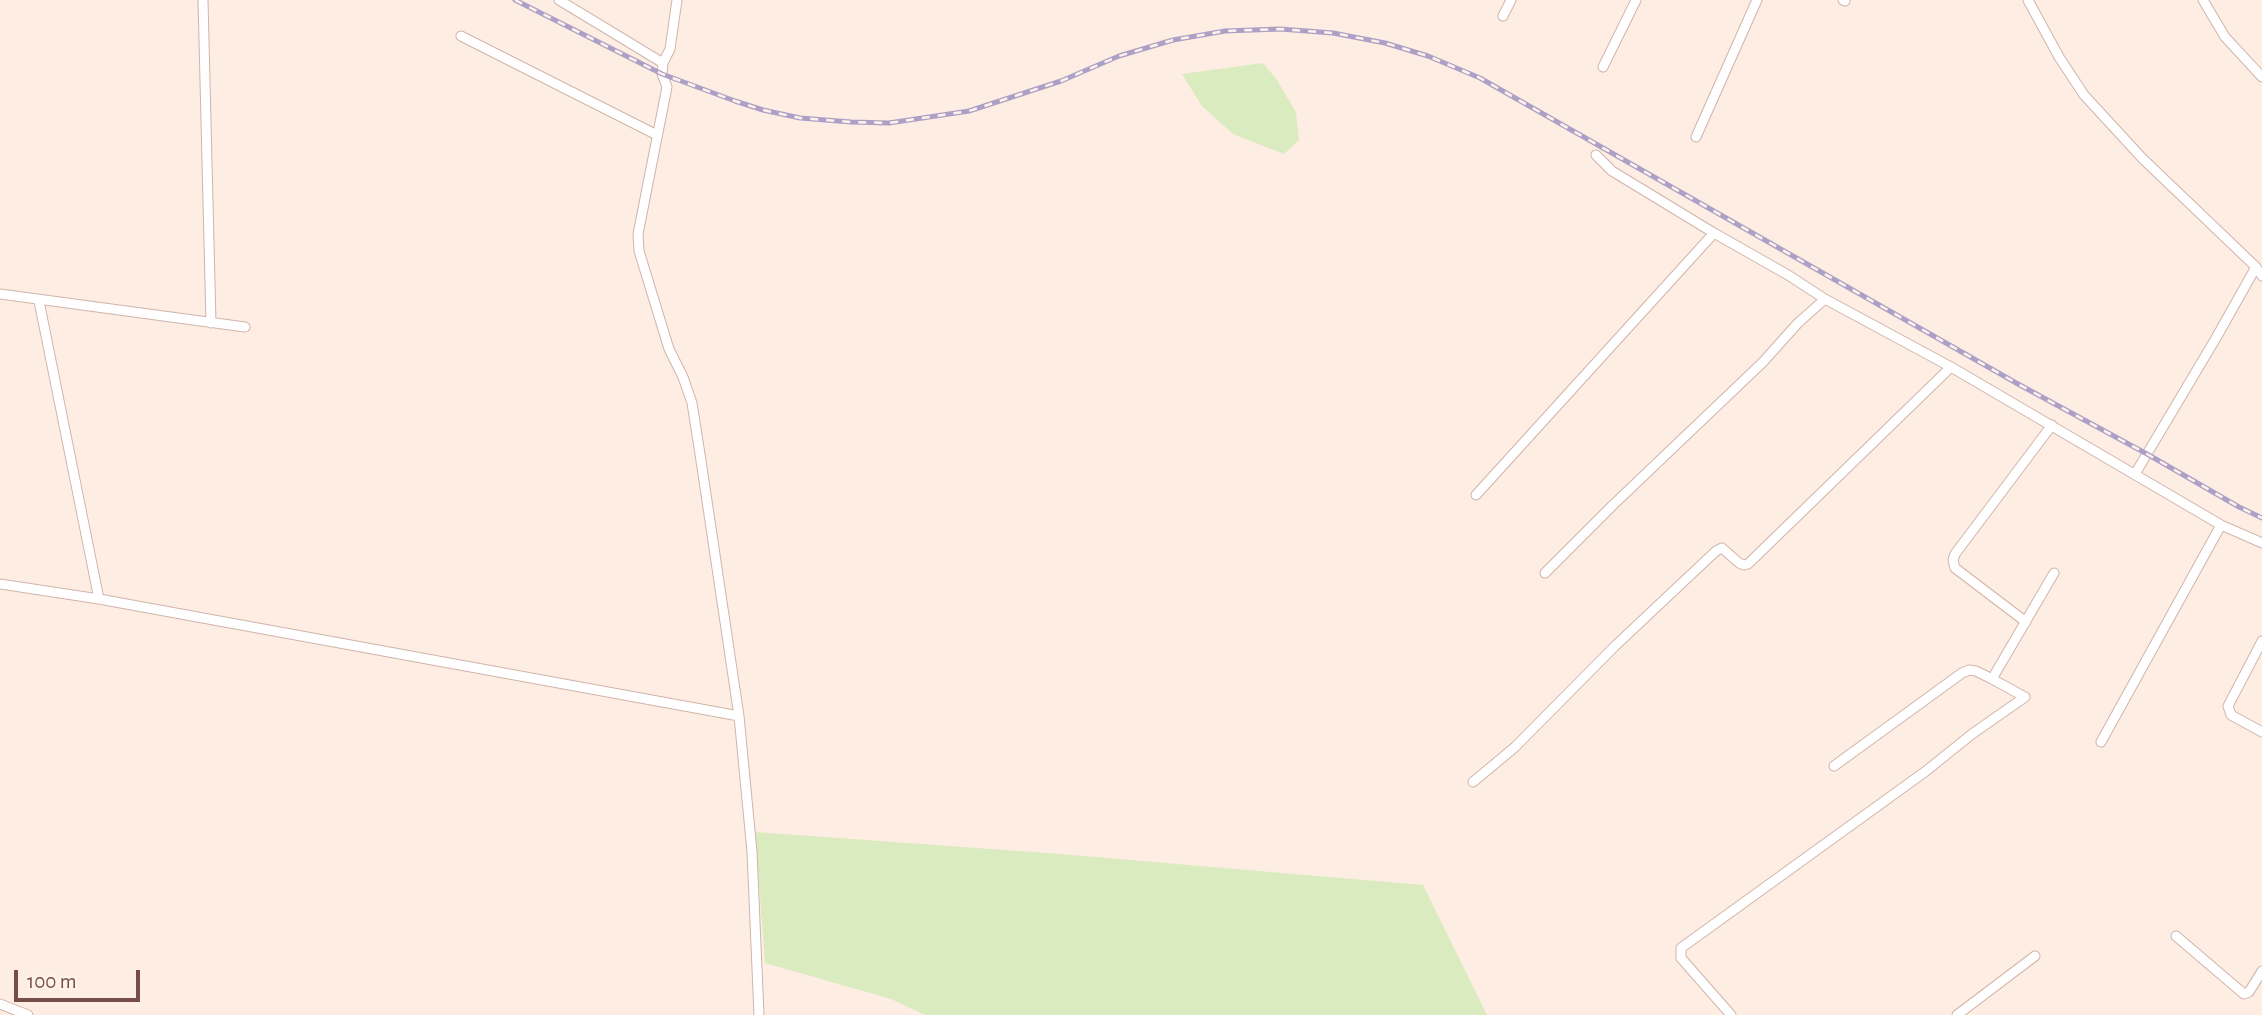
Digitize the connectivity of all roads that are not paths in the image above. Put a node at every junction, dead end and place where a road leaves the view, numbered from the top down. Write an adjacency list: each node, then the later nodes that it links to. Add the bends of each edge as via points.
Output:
1 (203, 0): 23 (street)
2 (559, 0): 11 (street)
3 (677, 0): 11 (street, via 670,50)
4 (1511, 0): 9 (street)
5 (1636, 0): 12 (street)
6 (1757, 0): 15 (street)
7 (2028, 0): 18 (street, via 2084,95 2141,158)
8 (2203, 0): 13 (street, via 2225,37)
9 (1503, 16)
10 (461, 36): 14 (street)
11 (663, 63): 14 (street, via 667,87)
12 (1603, 67)
13 (2262, 77)
14 (657, 135): 38 (street, via 638,234 639,251 665,339 692,403)
15 (1696, 137)
16 (1596, 155): 17 (street, via 1612,171)
17 (1714, 233): 21 (street); 28 (street)
18 (2256, 267): 19 (street); 27 (street)
19 (2262, 276)
20 (0, 294): 22 (street)
21 (1825, 299): 25 (street); 31 (street)
22 (39, 301): 23 (street); 34 (street)
23 (211, 323): 24 (street)
24 (245, 327)
25 (1951, 367): 26 (street); 42 (street, via 1748,564 1738,563 1722,548 1716,551 1515,747)
26 (2052, 425): 27 (street); 35 (street, via 1953,561 1955,568)
27 (2135, 474): 29 (street)
28 (1476, 495)
29 (2221, 525): 30 (street); 40 (street)
30 (2262, 543)
31 (1545, 573)
32 (2054, 573): 35 (street)
33 (0, 584): 34 (street)
34 (99, 599): 38 (street)
35 (2026, 621): 37 (street)
36 (2262, 641): 39 (street, via 2228,706 2231,715)
37 (1992, 679): 41 (street, via 1976,671 1962,673); 49 (street, via 2025,697 1681,948 1681,958)
38 (739, 716): 48 (street, via 752,852)
39 (2262, 732)
40 (2101, 742)
41 (1834, 766)
42 (1473, 782)
43 (2176, 936): 45 (street, via 2244,995)
44 (2035, 956): 50 (street)
45 (2262, 971)
46 (0, 1004): 47 (street)
47 (28, 1015)
48 (759, 1015)
49 (1731, 1015)
50 (1957, 1015)

